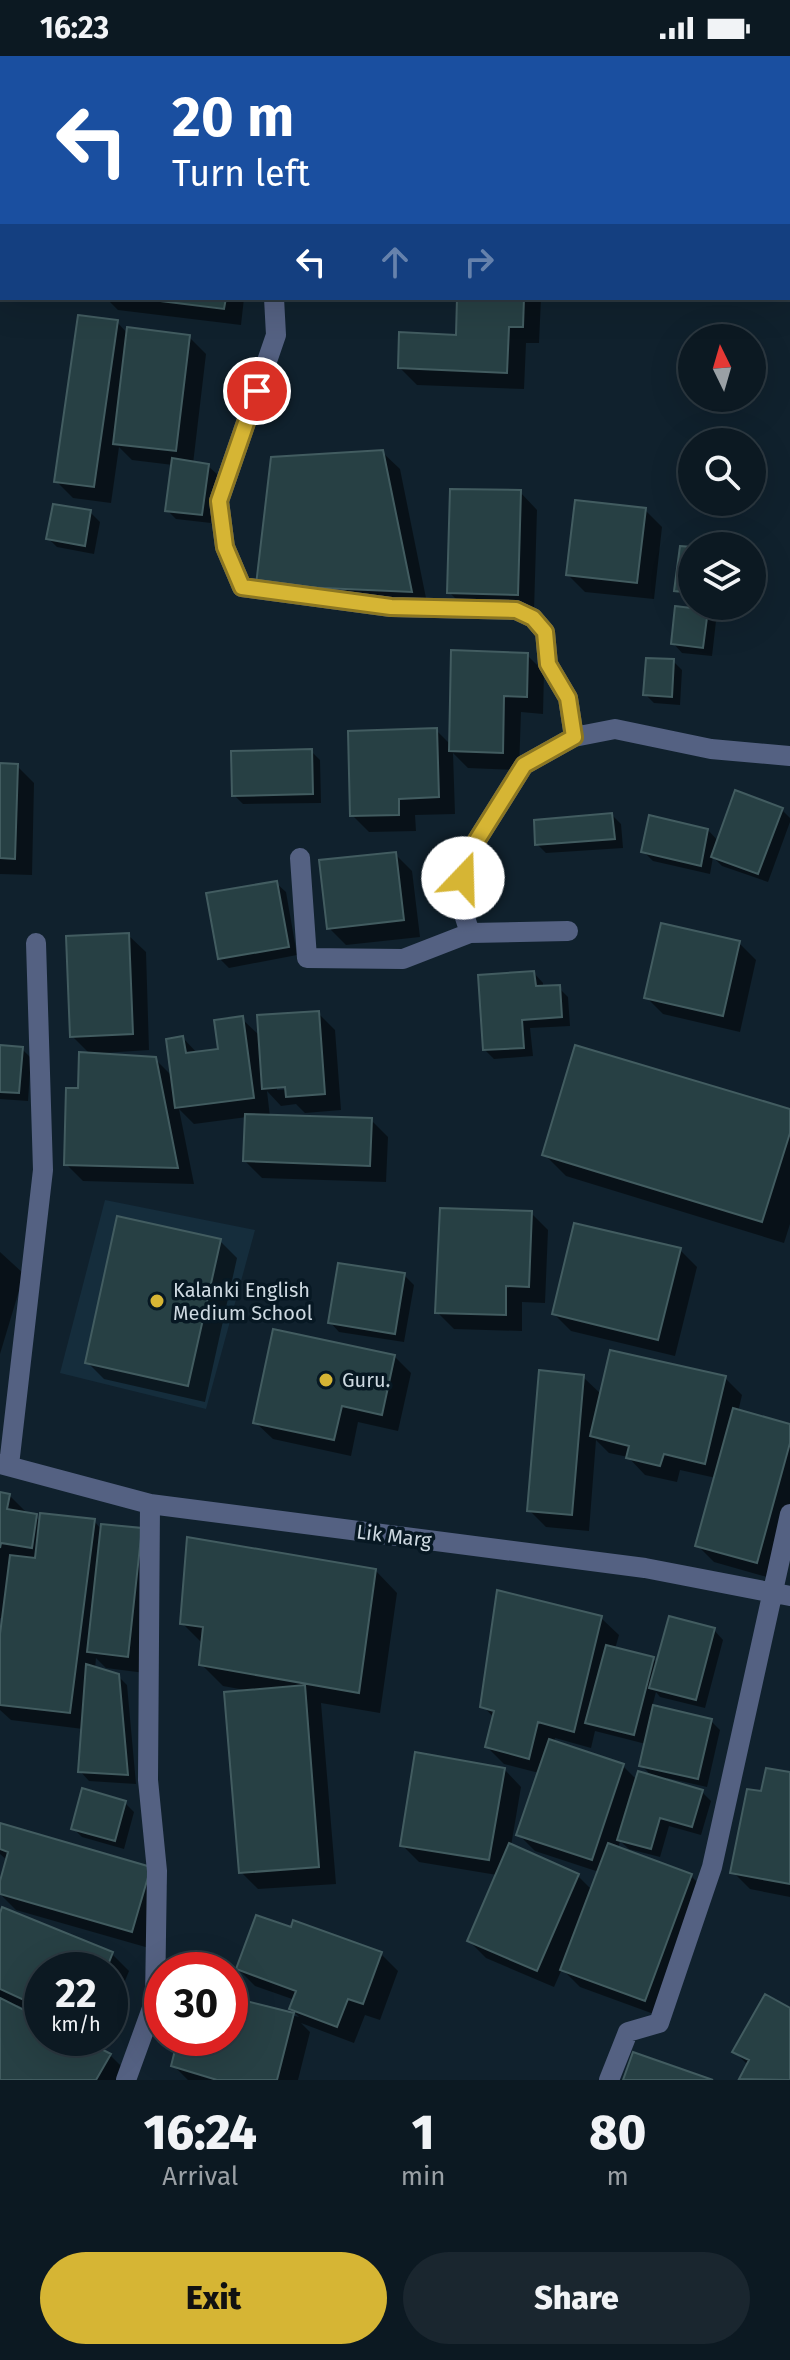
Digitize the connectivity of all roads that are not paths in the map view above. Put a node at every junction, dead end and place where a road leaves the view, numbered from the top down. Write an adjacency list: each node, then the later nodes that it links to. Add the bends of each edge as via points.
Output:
1 (274, 300): 2 (street, via 276,335 219,501 225,547 242,587 391,607 516,610 545,632 548,664 568,698)
2 (574, 737): 3 (street, via 615,729 711,749); 6 (street, via 524,765 467,856 459,899)
3 (790, 756)
4 (300, 858): 6 (street, via 307,958 403,959)
5 (568, 931): 6 (street)
6 (470, 933)
7 (36, 943): 8 (street, via 43,1170)
8 (4, 1464): 9 (street, Lik Marg)
9 (150, 1504): 11 (street, Lik Marg, via 645,1568); 12 (street, via 148,1780 157,1871 155,2000)
10 (790, 1514): 11 (street)
11 (782, 1594): 13 (street, via 712,1867 659,2023 628,2032)
12 (126, 2080)
13 (609, 2080)

